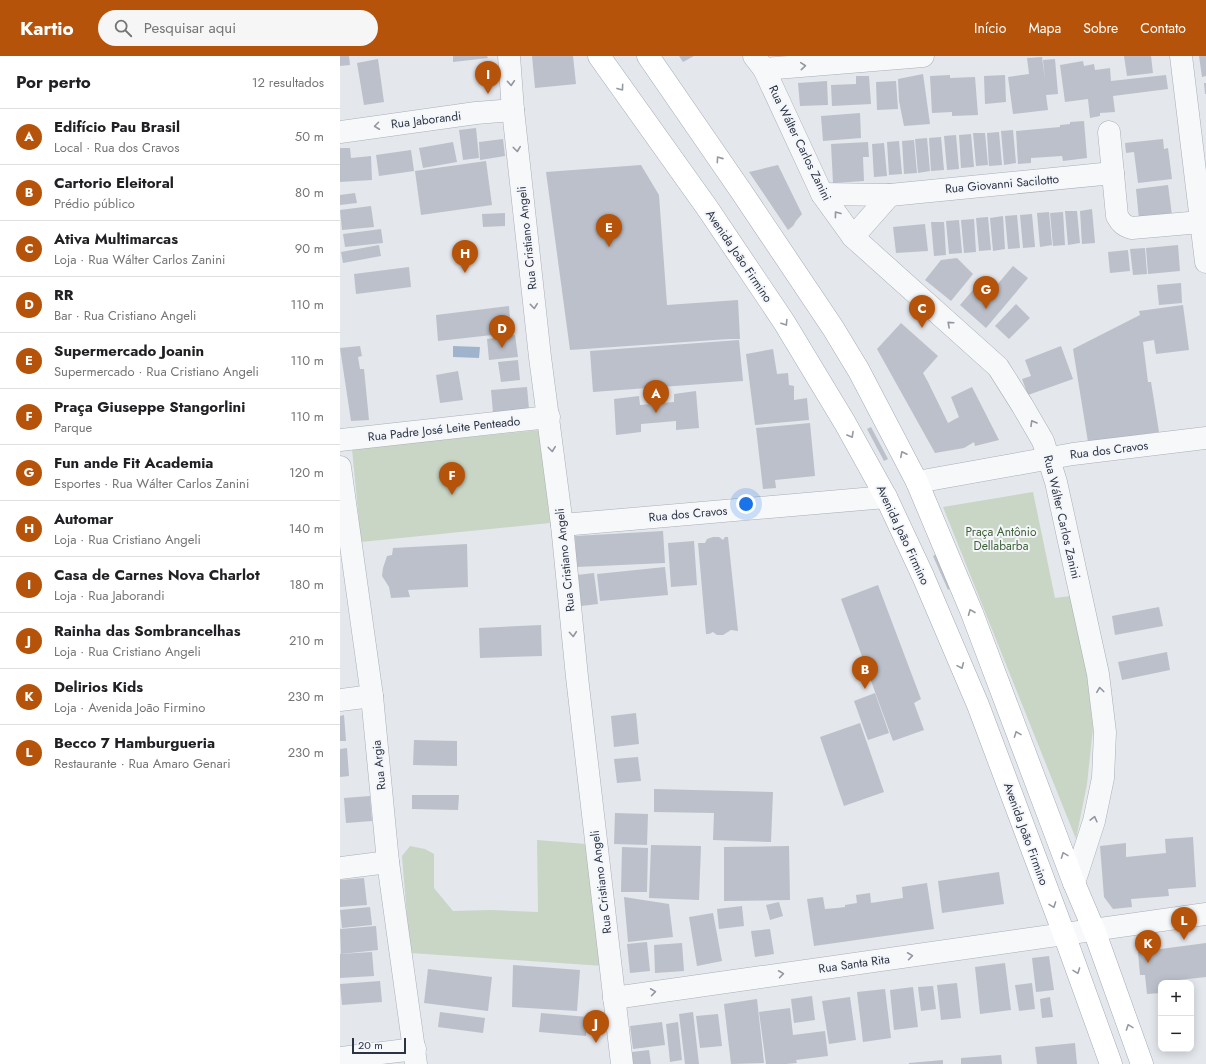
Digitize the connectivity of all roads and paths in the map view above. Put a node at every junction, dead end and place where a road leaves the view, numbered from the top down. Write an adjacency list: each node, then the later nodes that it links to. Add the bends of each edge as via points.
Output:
1 (509, 56): 7 (street, Rua Cristiano Angeli, one-way to 7)
2 (598, 56): 22 (main road, Avenida João Firmino, one-way to 22, via 708,209 784,322)
3 (648, 56): 21 (main road, one-way to 3, via 859,371 833,328)
4 (923, 56): 6 (street, one-way to 4)
5 (1181, 56): 13 (street)
6 (759, 63): 11 (street, Rua Wálter Carlos Zanini)
7 (513, 110): 8 (street, Rua Jaborandi, one-way to 8); 16 (street, Rua Cristiano Angeli, one-way to 16)
8 (340, 132)
9 (1109, 132): 10 (street)
10 (1113, 173): 12 (street, Rua Giovanni Sacilotto); 13 (street, via 1117,216 1126,227)
11 (822, 194): 12 (street, Rua Giovanni Sacilotto); 14 (street, Rua Wálter Carlos Zanini, one-way to 11)
12 (890, 195): 14 (street)
13 (1201, 222): 15 (street)
14 (854, 237): 19 (street, Rua Wálter Carlos Zanini, one-way to 14, via 1043,441 998,367)
15 (1206, 262)
16 (548, 417): 18 (street, Rua Padre José Leite Penteado); 23 (street, Rua Cristiano Angeli, one-way to 23)
17 (1206, 438): 19 (street, Rua dos Cravos)
18 (340, 440)
19 (1048, 458): 21 (street, Rua dos Cravos); 28 (street, Rua Wálter Carlos Zanini, one-way to 19, via 1094,821 1103,778 1105,732 1098,674 1056,482)
20 (340, 467): 24 (street, Rua Argia)
21 (917, 482): 28 (main road, one-way to 21, via 972,613)
22 (886, 497): 23 (street, Rua dos Cravos); 31 (main road, Avenida João Firmino, one-way to 31, via 978,705)
23 (562, 525): 32 (street, Rua Cristiano Angeli, one-way to 32)
24 (372, 696): 25 (street); 26 (street, Rua Argia)
25 (340, 700)
26 (388, 862): 27 (street); 33 (street, Rua Argia)
27 (340, 868)
28 (1074, 883): 30 (main road)
29 (1206, 914): 30 (street, Rua Santa Rita)
30 (1094, 930): 31 (street, Rua Santa Rita); 37 (main road, one-way to 30)
31 (1064, 934): 32 (street, Rua Santa Rita, one-way to 31); 36 (main road, Avenida João Firmino, one-way to 36)
32 (614, 998): 35 (street, Rua Cristiano Angeli)
33 (416, 1057): 34 (street)
34 (340, 1058)
35 (622, 1064)
36 (1110, 1064)
37 (1142, 1064)

